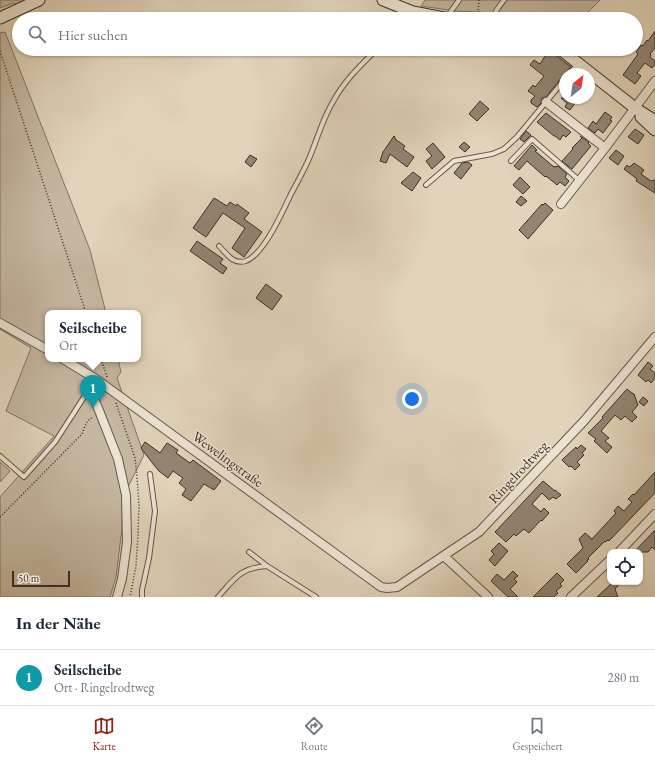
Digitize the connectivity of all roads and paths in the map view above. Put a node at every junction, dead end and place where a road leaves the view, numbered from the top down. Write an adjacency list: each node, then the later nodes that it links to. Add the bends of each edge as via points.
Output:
1 (40, 0): 5 (main road)
2 (383, 0): 6 (main road)
3 (459, 0): 7 (lane)
4 (504, 0): 8 (lane)
5 (13, 12)
6 (402, 12)
7 (450, 12)
8 (496, 12)
9 (12, 13): 10 (main road)
10 (0, 18)
11 (0, 51): 28 (path)
12 (370, 56): 27 (lane, via 349,78 333,101 308,161 277,224 263,246 251,258 237,262)
13 (569, 56): 14 (main road)
14 (578, 63): 15 (lane); 19 (main road)
15 (574, 68)
16 (655, 81): 19 (street)
17 (559, 86): 18 (lane)
18 (546, 102): 22 (street); 25 (lane, via 504,149 492,154 454,161)
19 (635, 108): 20 (main road); 21 (main road); 22 (street)
20 (655, 121)
21 (655, 130)
22 (605, 148): 24 (street)
23 (511, 161): 24 (lane, via 532,139)
24 (580, 181): 26 (street)
25 (426, 185)
26 (561, 204)
27 (219, 246)
28 (85, 310)
29 (0, 323): 31 (street)
30 (655, 337): 44 (street, Ringelrodtweg, via 584,420 479,532)
31 (45, 348)
32 (68, 362): 34 (street, Wewelingstraße)
33 (102, 362): 35 (path)
34 (96, 379): 35 (street, Wewelingstraße); 37 (street, via 93,396)
35 (112, 391): 47 (street, Wewelingstraße)
36 (86, 394): 38 (lane, via 55,442 24,477)
37 (100, 413): 41 (path, via 88,420 82,434); 48 (street, via 118,458 126,495 127,542)
38 (0, 456)
39 (150, 474): 49 (lane, via 156,511)
40 (655, 514): 42 (street)
41 (0, 517)
42 (622, 549)
43 (249, 552): 46 (lane)
44 (444, 556): 47 (street, Ringelrodtweg, via 397,587 387,588); 52 (street)
45 (607, 563): 53 (street)
46 (267, 566): 50 (lane, via 242,572); 51 (lane)
47 (375, 584)
48 (117, 597)
49 (142, 597)
50 (218, 597)
51 (316, 597)
52 (488, 597)
53 (571, 597)

